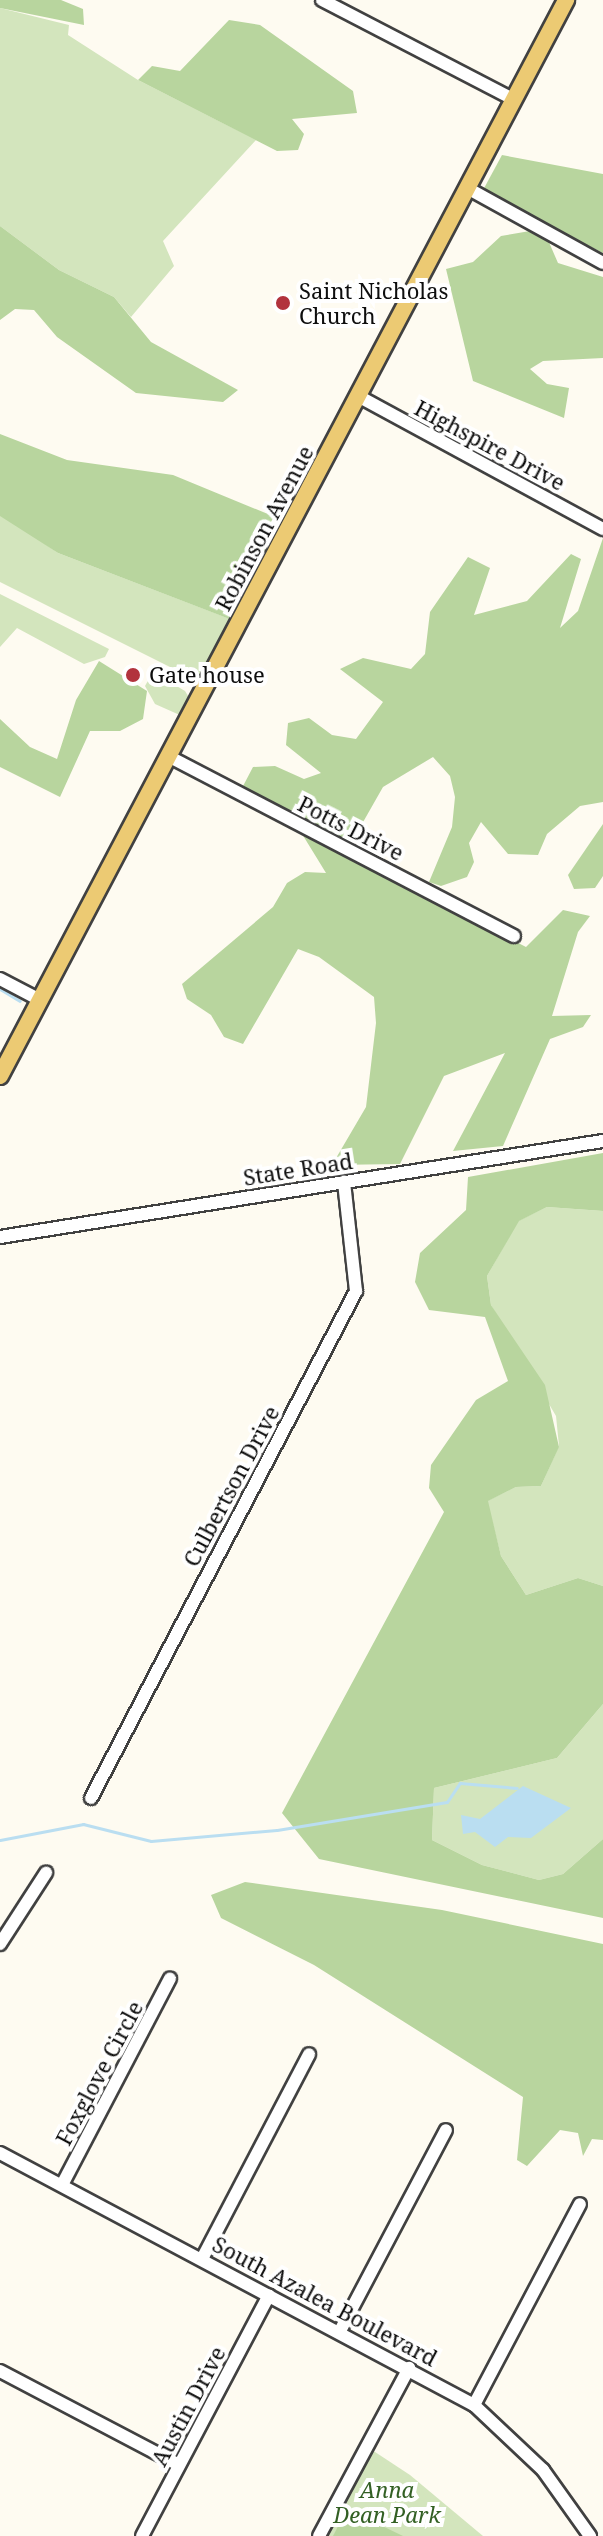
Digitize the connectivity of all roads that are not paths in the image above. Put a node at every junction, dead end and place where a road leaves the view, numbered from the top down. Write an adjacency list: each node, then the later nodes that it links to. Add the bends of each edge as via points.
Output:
1 (322, 0): 3 (street)
2 (566, 0): 3 (main road, Robinson Avenue)
3 (513, 99): 4 (main road, Robinson Avenue)
4 (467, 188): 5 (street); 6 (main road, Robinson Avenue)
5 (603, 263)
6 (358, 396): 7 (street, Highspire Drive); 8 (main road, Robinson Avenue)
7 (603, 529)
8 (168, 756): 9 (street, Potts Drive); 11 (main road, Robinson Avenue)
9 (514, 936)
10 (0, 979): 11 (street)
11 (40, 1000): 12 (main road, Robinson Avenue)
12 (0, 1076)
13 (603, 1141): 14 (street, State Road)
14 (344, 1182): 15 (street, State Road); 16 (street, Culbertson Drive, via 356,1291)
15 (0, 1237)
16 (91, 1798)
17 (46, 1873): 18 (street)
18 (0, 1944)
19 (170, 1978): 23 (street, Foxglove Circle)
20 (309, 2054): 25 (street)
21 (446, 2130): 27 (street)
22 (0, 2153): 23 (street, South Azalea Boulevard)
23 (62, 2185): 25 (street, South Azalea Boulevard)
24 (580, 2204): 30 (street)
25 (202, 2259): 26 (street, South Azalea Boulevard)
26 (269, 2295): 27 (street, South Azalea Boulevard); 31 (street, Austin Drive)
27 (340, 2331): 28 (street, South Azalea Boulevard)
28 (409, 2368): 30 (street, South Azalea Boulevard); 33 (street)
29 (0, 2371): 31 (street)
30 (474, 2405): 34 (street, South Azalea Boulevard, via 543,2470)
31 (179, 2465): 32 (street, Austin Drive)
32 (142, 2536)
33 (319, 2536)
34 (590, 2536)

